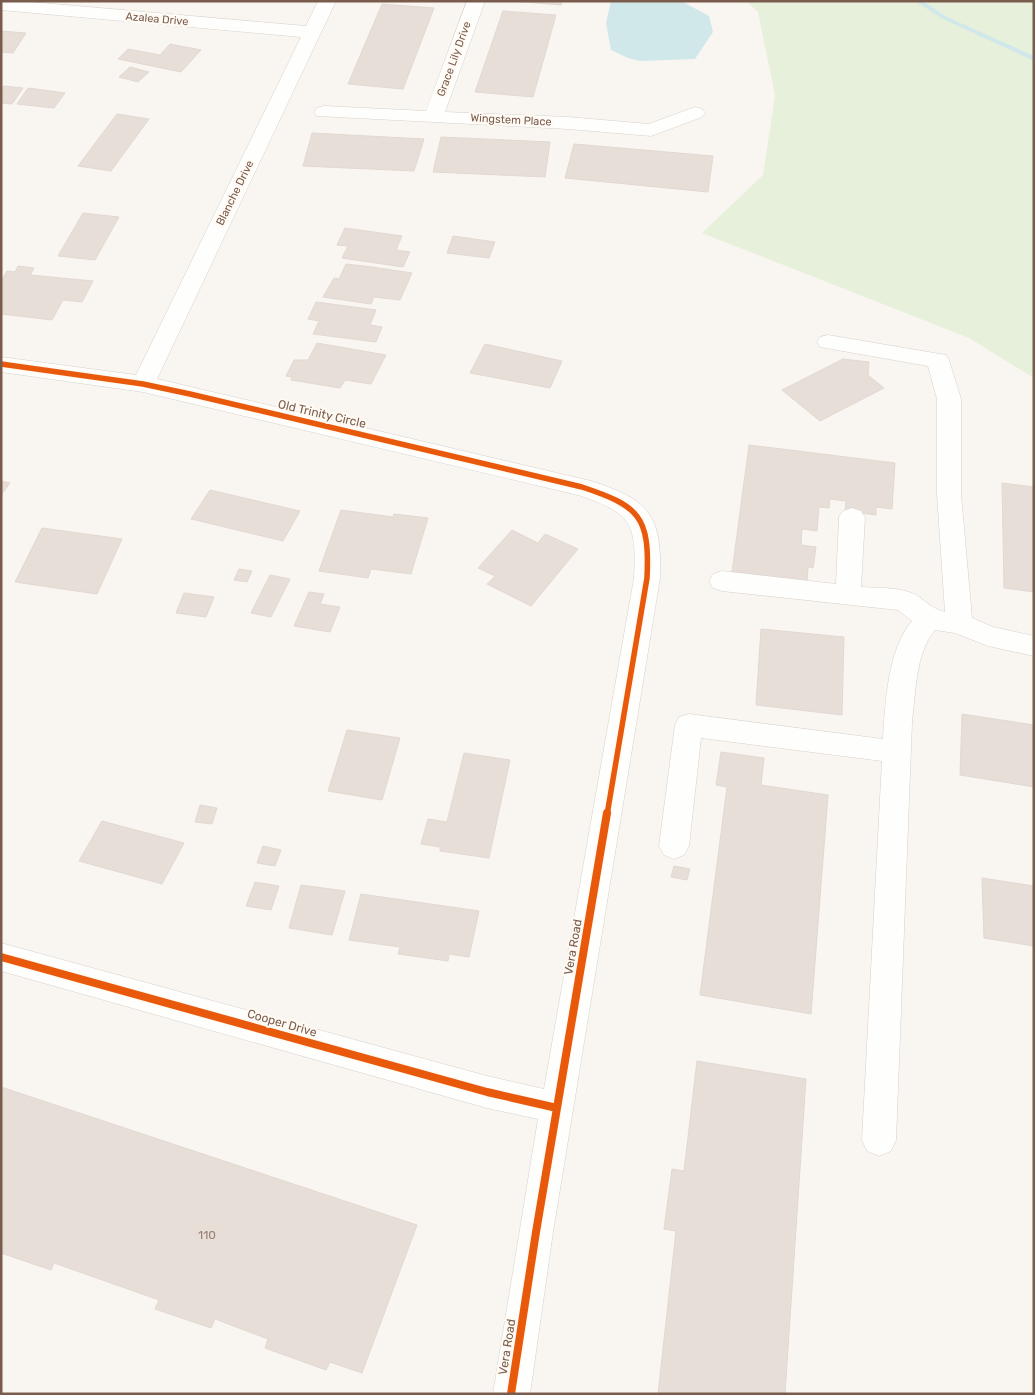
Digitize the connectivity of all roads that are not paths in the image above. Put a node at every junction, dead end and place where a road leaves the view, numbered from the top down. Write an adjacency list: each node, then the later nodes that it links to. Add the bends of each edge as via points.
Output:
1 (327, 1): 4 (street, Blanche Drive)
2 (476, 1): 7 (street, Grace Lily Drive)
3 (1, 5): 4 (street, Azalea Drive)
4 (312, 32): 10 (street, Blanche Drive)
5 (324, 112): 7 (street, Wingstem Place)
6 (695, 113): 7 (street, Wingstem Place, via 651,130)
7 (434, 116)
8 (828, 342): 16 (street, via 938,360 949,399 949,494)
9 (1, 364): 10 (street, Old Trinity Circle)
10 (143, 384): 11 (street, Old Trinity Circle, via 582,486)
11 (631, 508): 21 (street, Vera Road, via 645,526 649,549 647,578)
12 (852, 517): 14 (street)
13 (722, 581): 14 (street)
14 (848, 595): 15 (street, via 904,601)
15 (928, 619): 16 (street); 18 (street, via 916,634 905,667)
16 (958, 624): 17 (street, via 988,636)
17 (1034, 646)
18 (896, 752): 19 (street, via 689,725); 22 (street)
19 (674, 846)
20 (1, 957): 21 (street, Cooper Drive, via 487,1092)
21 (558, 1108): 23 (street, Vera Road)
22 (879, 1140)
23 (511, 1394)

